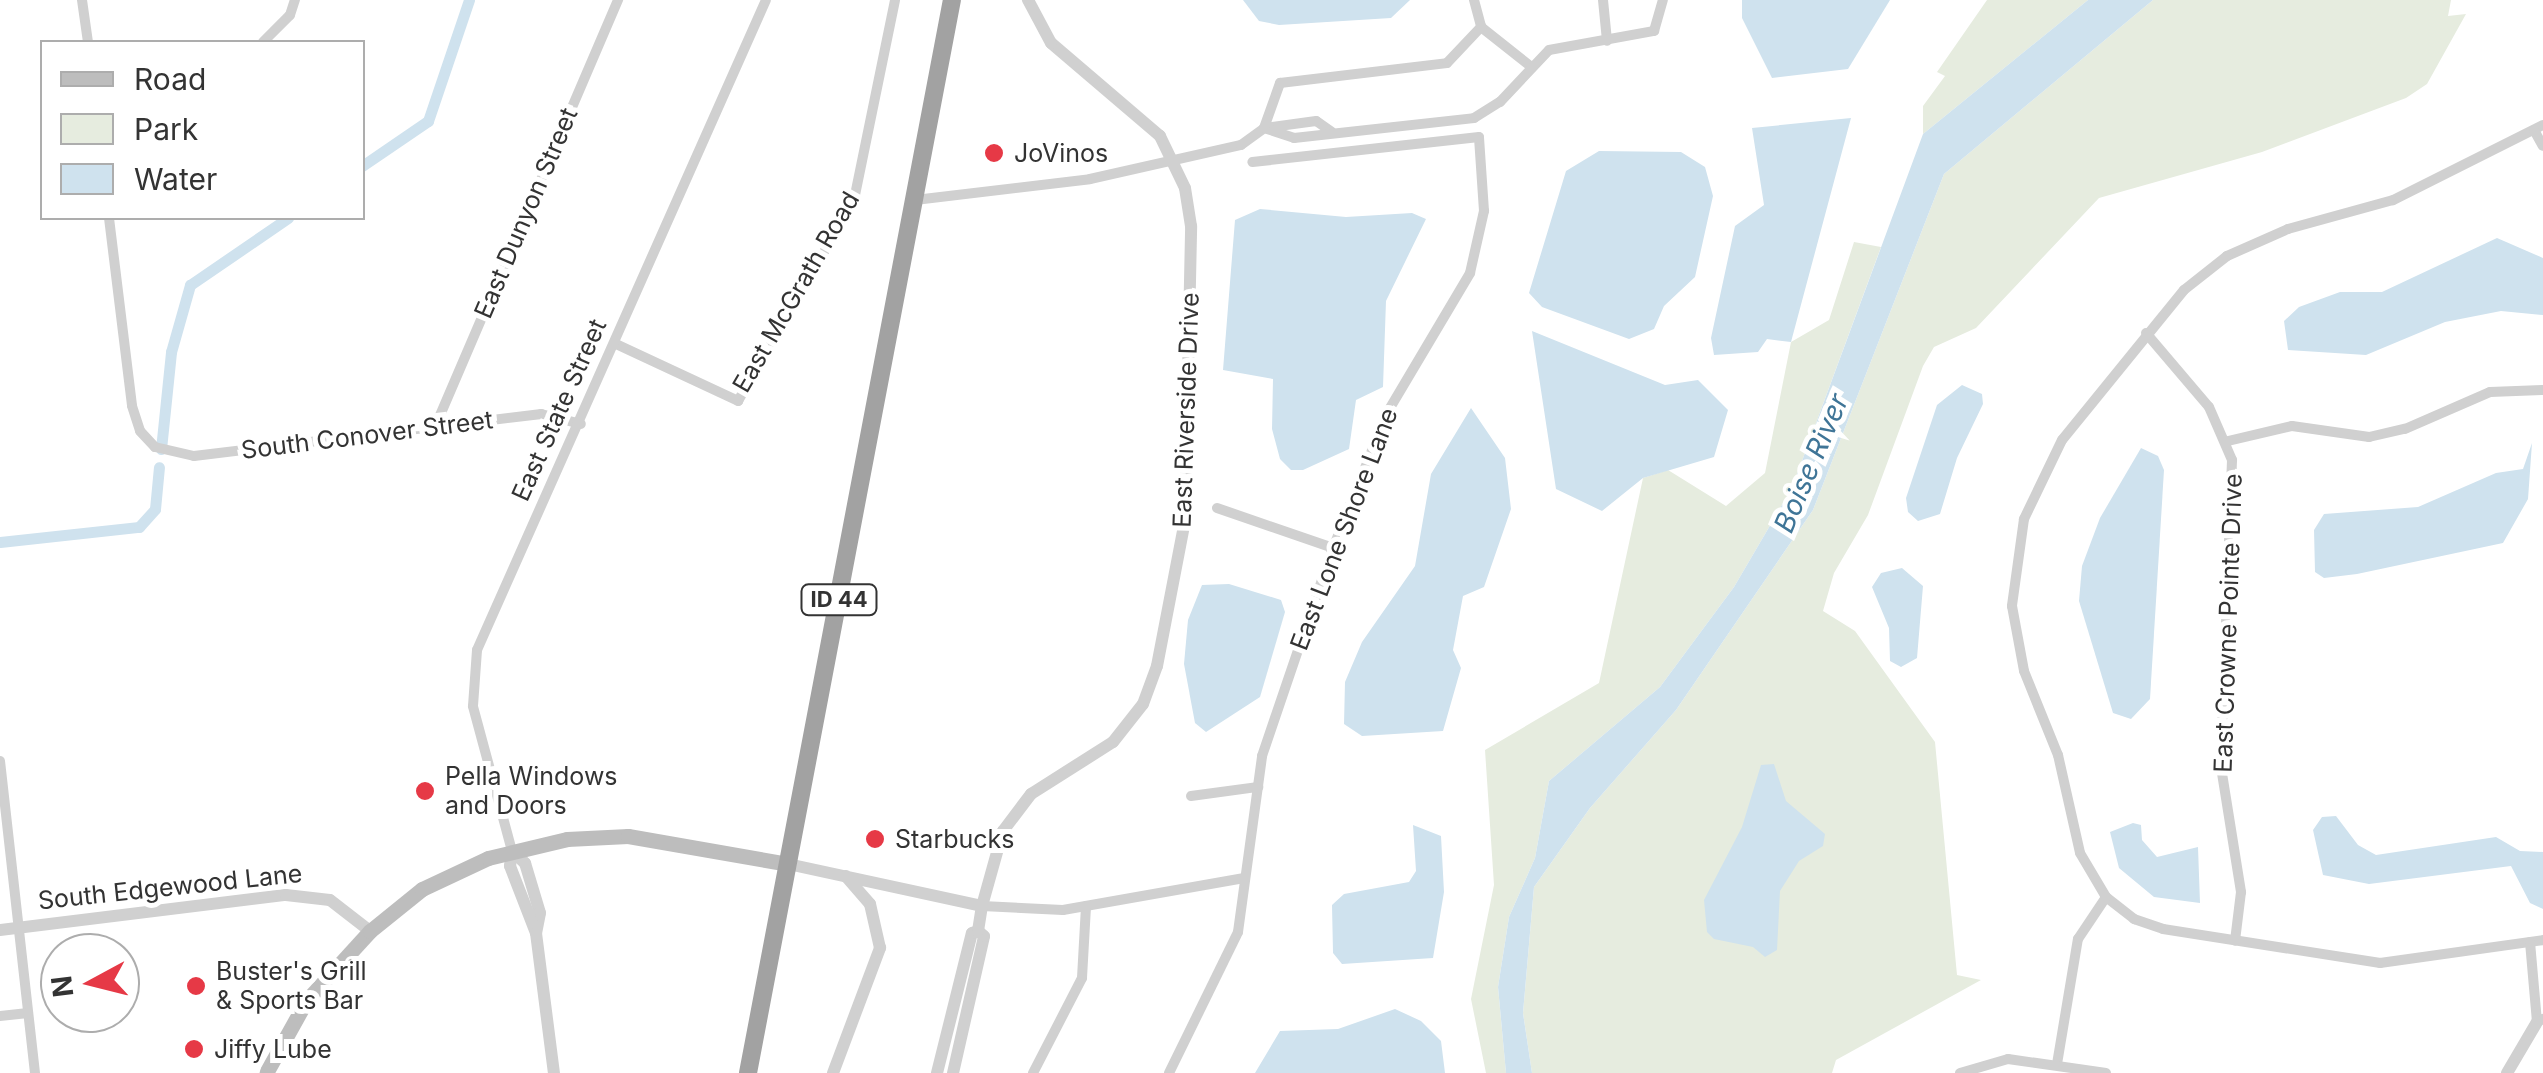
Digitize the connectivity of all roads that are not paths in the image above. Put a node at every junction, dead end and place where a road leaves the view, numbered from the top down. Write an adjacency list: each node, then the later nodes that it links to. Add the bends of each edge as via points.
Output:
1 (82, 0): 12 (street)
2 (295, 0): 13 (street, via 290,16)
3 (618, 0): 27 (street, East Dunyon Street)
4 (766, 0): 24 (street, East State Street)
5 (895, 0): 24 (street, East McGrath Road, via 854,200 738,401)
6 (952, 0): 21 (highway, ID 44)
7 (1028, 0): 19 (street, East Riverside Drive, via 1051,42 1142,116)
8 (1474, 0): 11 (street)
9 (1602, 0): 14 (street)
10 (1663, 0): 14 (street, via 1658,26 1646,36)
11 (1481, 27): 15 (street); 17 (street, via 1447,62 1280,83)
12 (88, 40)
13 (266, 40)
14 (1607, 41): 15 (street, via 1555,47)
15 (1529, 65): 17 (street, via 1500,102 1474,118 1332,132 1316,121)
16 (2539, 127): 18 (street); 23 (street, via 2393,200 2288,229 2228,256 2184,290)
17 (1264, 128): 19 (street, via 1241,144)
18 (2543, 146)
19 (1175, 158): 21 (street, via 1090,180); 39 (street, East Riverside Drive, via 1191,226 1185,520 1157,666 1143,704 1113,742 1044,784 1014,814)
20 (1252, 162): 30 (street, East Lone Shore Lane, via 1480,137 1484,210 1470,272 1386,412)
21 (916, 200): 35 (highway, ID 44)
22 (109, 220): 27 (street, South Conover Street, via 132,406 154,448 194,456)
23 (2146, 333): 28 (street, East Crowne Pointe Drive); 38 (street, via 2062,440 2024,519 2013,575 2024,671 2058,755 2080,853)
24 (616, 344): 26 (street, East State Street)
25 (2543, 390): 28 (street, via 2490,392 2405,429 2369,437 2292,426)
26 (580, 424): 27 (street, South Conover Street, via 541,414); 34 (street, East State Street, via 494,610 474,669 473,706)
27 (435, 427)
28 (2228, 441): 46 (street, East Crowne Pointe Drive, via 2234,478 2220,767 2241,892)
29 (1218, 508): 30 (street)
30 (1333, 548): 32 (street, East Lone Shore Lane, via 1270,727)
31 (0, 761): 41 (street)
32 (1258, 787): 33 (street); 37 (street, East Lone Shore Lane)
33 (1191, 796)
34 (512, 851): 35 (main road, via 628,836); 43 (main road, via 422,889); 55 (street, via 514,878 536,933)
35 (788, 864): 36 (street); 56 (highway, ID 44)
36 (846, 876): 39 (street); 57 (street, via 870,904 880,948)
37 (1244, 878): 40 (street); 61 (street, East Lone Shore Lane, via 1238,932)
38 (2106, 897): 46 (street, via 2134,919 2163,929); 51 (street, via 2078,940)
39 (982, 906): 40 (street); 44 (street, East Riverside Drive)
40 (1086, 906): 60 (street, via 1082,978)
41 (18, 928): 42 (street, South Edgewood Lane); 43 (street, South Edgewood Lane, via 286,895 330,900); 48 (street)
42 (0, 930)
43 (370, 931): 54 (main road, via 306,1001)
44 (978, 931): 58 (street, East Riverside Drive, via 972,933); 59 (street, East Riverside Drive, via 984,936)
45 (2543, 940): 47 (street)
46 (2235, 941): 47 (street, via 2380,963)
47 (2530, 942): 50 (street)
48 (28, 1013): 49 (street); 53 (street)
49 (0, 1016)
50 (2540, 1020): 52 (street)
51 (2057, 1064): 62 (street, via 2008,1059); 63 (street)
52 (2511, 1071)
53 (35, 1073)
54 (266, 1073)
55 (554, 1073)
56 (748, 1073)
57 (834, 1073)
58 (938, 1073)
59 (953, 1073)
60 (1033, 1073)
61 (1169, 1073)
62 (1960, 1073)
63 (2106, 1073)

